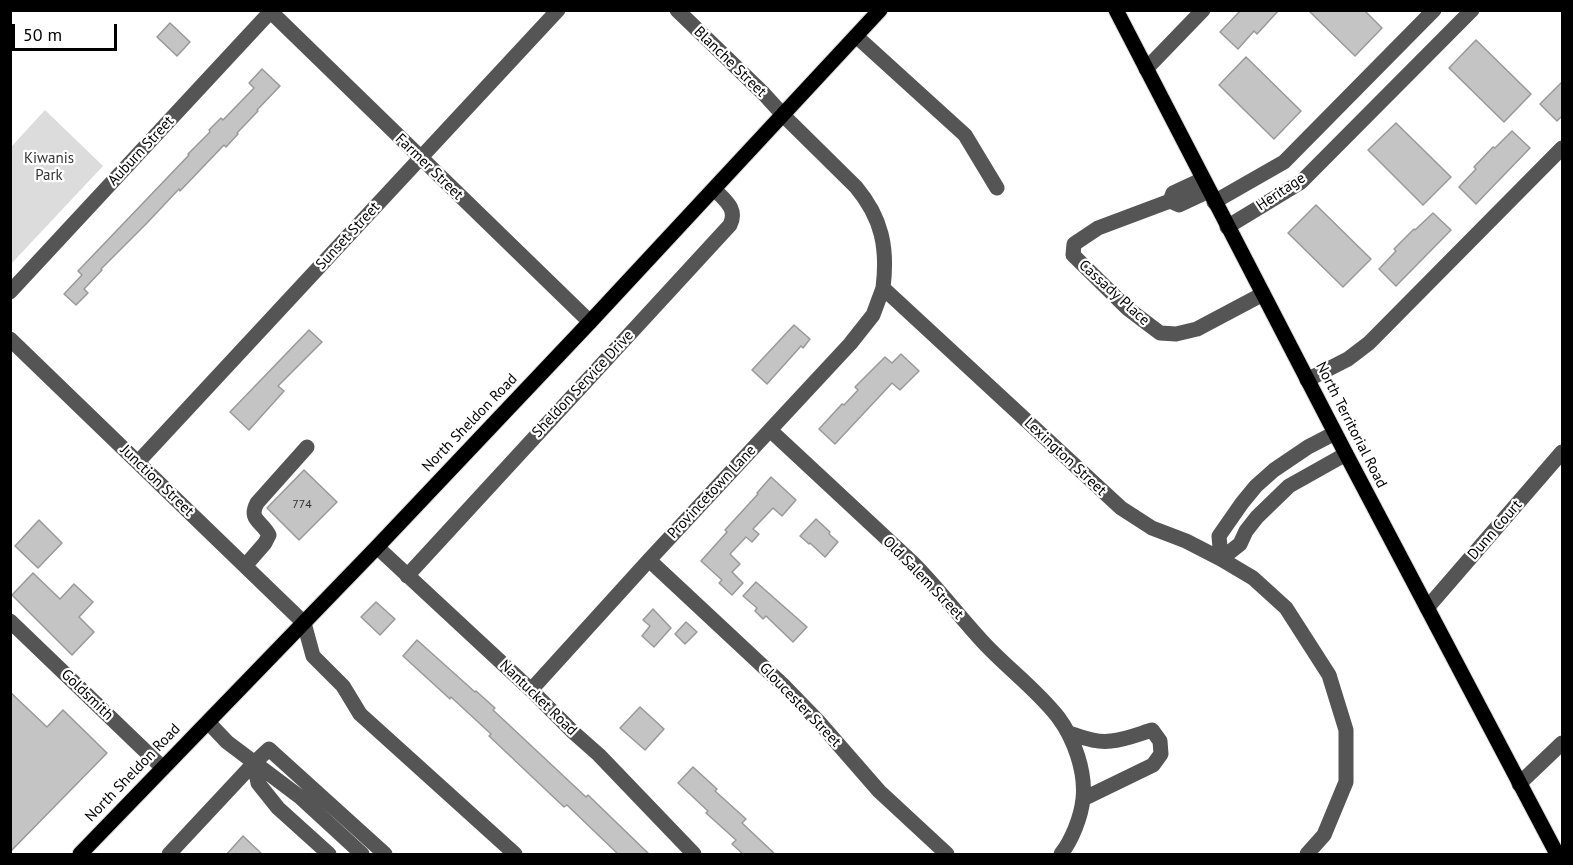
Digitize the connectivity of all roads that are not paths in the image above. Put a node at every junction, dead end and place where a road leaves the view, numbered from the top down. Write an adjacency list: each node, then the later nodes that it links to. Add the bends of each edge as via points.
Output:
1 (558, 10): 17 (street, Sunset Street)
2 (677, 10): 13 (street, Blanche Street)
3 (880, 10): 9 (main road, North Sheldon Road)
4 (1116, 10): 11 (main road, North Territorial Road)
5 (1203, 10): 11 (street)
6 (1434, 10): 10 (street, Heritage)
7 (1472, 10): 12 (street, Heritage)
8 (270, 11): 17 (street, Farmer Street); 23 (street, Auburn Street)
9 (856, 36): 13 (main road, North Sheldon Road); 18 (street, via 965,135)
10 (1386, 60): 12 (street); 14 (street, Heritage)
11 (1146, 69): 20 (main road, North Territorial Road)
12 (1404, 79): 16 (street, Heritage)
13 (783, 115): 19 (main road, North Sheldon Road); 22 (street, via 871,207 885,248)
14 (1312, 135): 16 (street); 20 (street, Heritage, via 1284,162)
15 (1563, 148): 27 (street, via 1369,343)
16 (1330, 153): 21 (street, Heritage, via 1301,182)
17 (421, 158): 25 (street, Farmer Street); 33 (street, Sunset Street)
18 (997, 188)
19 (714, 189): 25 (main road, North Sheldon Road); 38 (street, Sheldon Service Drive, via 732,207 730,225)
20 (1209, 191): 21 (main road, North Territorial Road); 24 (street, Cassady Place, via 1179,205 1170,201 1098,228 1074,244 1073,255 1127,308 1160,333 1197,329)
21 (1227, 227): 24 (main road, North Territorial Road)
22 (883, 288): 28 (street, Provincetown Lane, via 873,315 856,337); 35 (street, Lexington Street, via 1121,508 1152,528)
23 (10, 292)
24 (1263, 294): 27 (main road, North Territorial Road)
25 (590, 322): 34 (main road, North Sheldon Road)
26 (10, 339): 33 (street, Junction Street)
27 (1307, 380): 29 (main road, North Territorial Road)
28 (770, 430): 36 (street, Provincetown Lane); 44 (street, Old Salem Street, via 930,580)
29 (1335, 433): 32 (main road, North Territorial Road); 35 (street, via 1308,447 1256,486 1220,537)
30 (307, 447): 37 (street, via 257,503 253,512 269,535)
31 (1563, 452): 39 (street, Dunn Court)
32 (1346, 454): 35 (street, via 1289,486 1257,517 1240,544); 39 (main road, North Territorial Road)
33 (138, 462): 37 (street, Junction Street)
34 (376, 547): 38 (street, Nantucket Road); 41 (main road, North Sheldon Road)
35 (1221, 559): 59 (street, Lexington Street, via 1253,578 1286,608 1329,675 1346,730 1346,782 1324,835)
36 (649, 560): 42 (street, Provincetown Lane); 57 (street, Gloucester Street, via 783,685 879,790)
37 (245, 566): 41 (street, Junction Street)
38 (407, 576): 42 (street, Nantucket Road)
39 (1427, 608): 48 (main road, North Territorial Road)
40 (10, 621): 47 (street, Goldsmith)
41 (304, 623): 43 (main road, North Sheldon Road); 55 (street, via 313,656 342,686 360,714)
42 (531, 690): 56 (street, Nantucket Road)
43 (208, 722): 46 (street); 47 (main road, North Sheldon Road)
44 (1069, 733): 49 (street, Old Salem Street, via 1080,764); 49 (street, via 1113,741 1152,730 1160,741 1161,754 1153,765)
45 (1563, 743): 48 (street)
46 (254, 763): 51 (street); 52 (street, via 258,783 278,808); 53 (street, via 300,796); 54 (street, via 269,749)
47 (163, 768): 50 (main road, North Sheldon Road)
48 (1520, 784): 60 (main road, North Territorial Road)
49 (1083, 799): 58 (street, Old Salem Street, via 1077,824)
50 (80, 855)
51 (169, 855)
52 (328, 855)
53 (362, 855)
54 (385, 855)
55 (515, 855)
56 (694, 855)
57 (947, 855)
58 (1061, 855)
59 (1307, 855)
60 (1557, 855)

